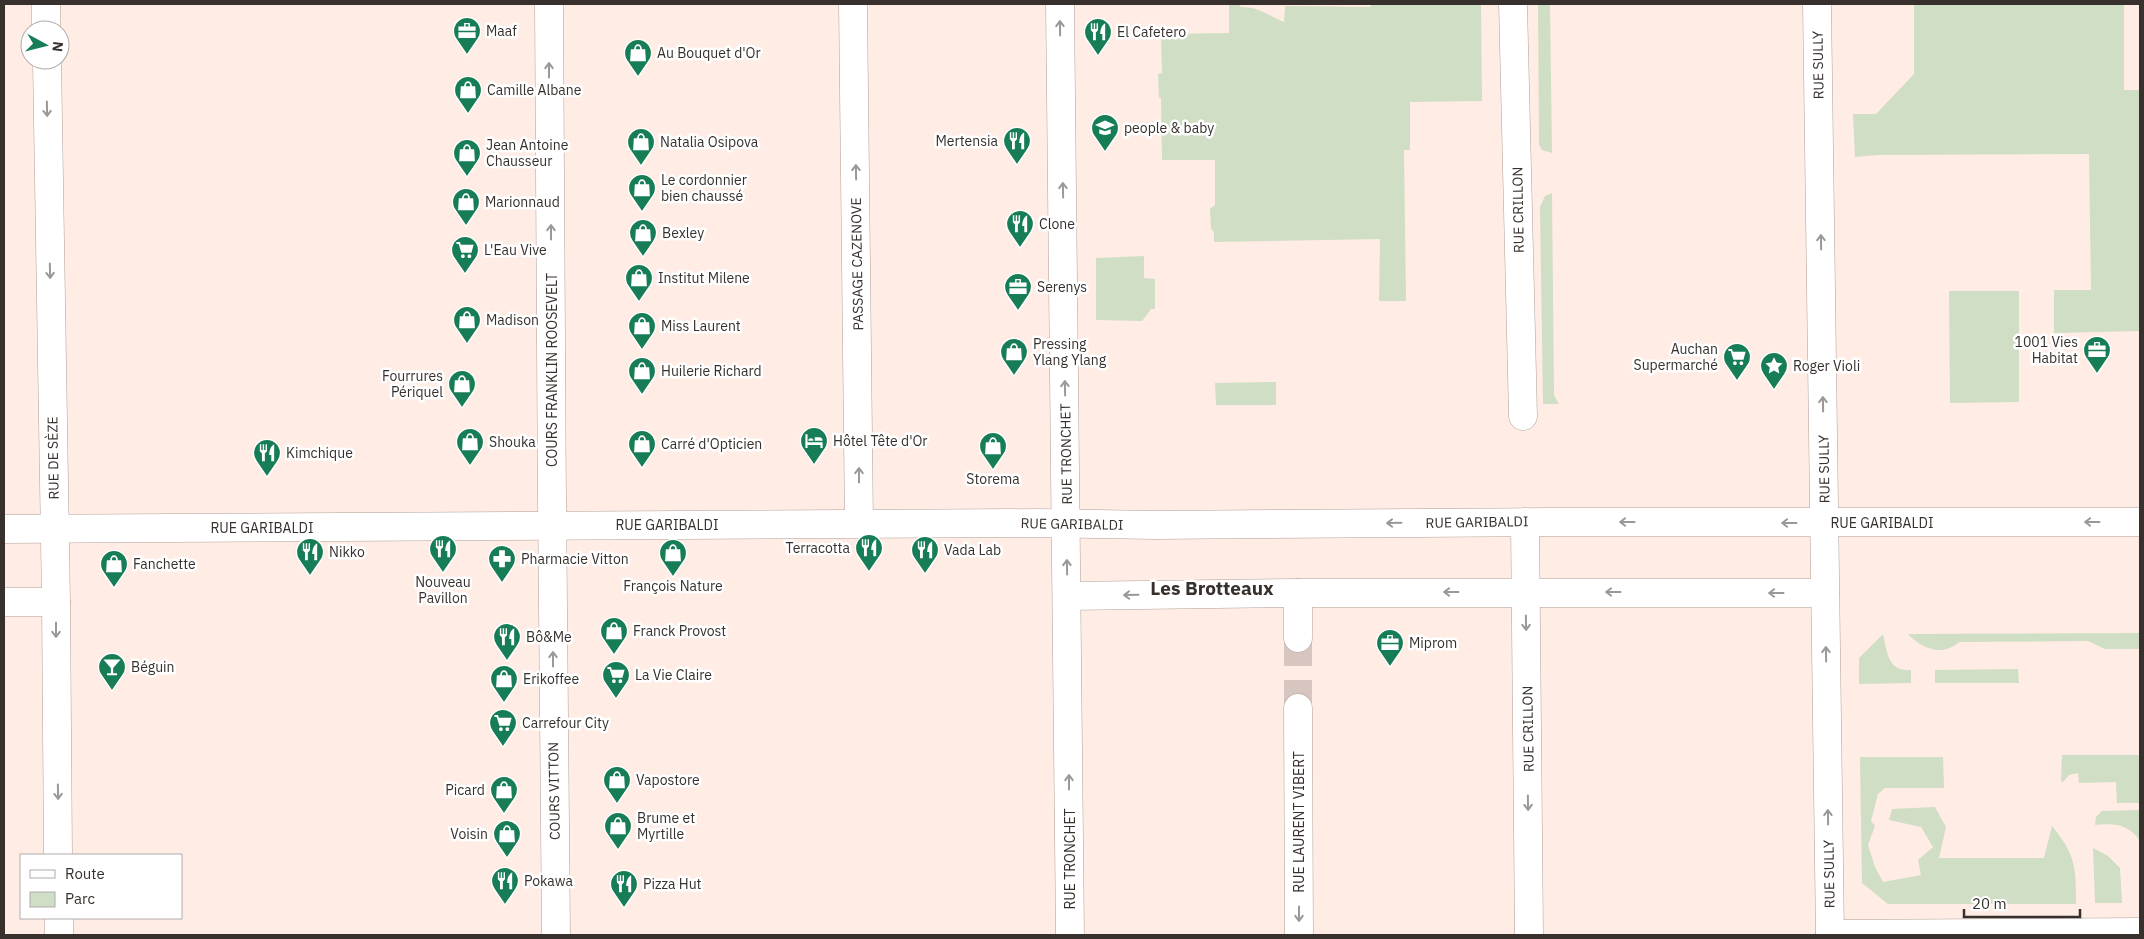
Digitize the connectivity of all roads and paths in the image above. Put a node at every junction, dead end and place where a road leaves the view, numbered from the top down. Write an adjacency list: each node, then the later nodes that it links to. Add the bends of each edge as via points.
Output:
1 (46, 4): 7 (street)
2 (549, 4): 15 (street, COURS FRANKLIN ROOSEVELT, one-way to 2)
3 (853, 4): 13 (street, PASSAGE CAZENOVE, one-way to 3)
4 (1060, 4): 14 (street, RUE TRONCHET, one-way to 4)
5 (1513, 4): 9 (street, RUE CRILLON)
6 (1817, 4): 12 (street, RUE SULLY, one-way to 6)
7 (46, 20)
8 (47, 70): 16 (street, RUE DE SÈZE, one-way to 16)
9 (1523, 416)
10 (1525, 522): 12 (street, RUE GARIBALDI, one-way to 10); 14 (street, RUE GARIBALDI, one-way to 14); 18 (street, RUE CRILLON)
11 (2140, 522): 12 (street, RUE GARIBALDI, one-way to 12)
12 (1825, 523): 20 (street, RUE SULLY)
13 (859, 524): 14 (street, RUE GARIBALDI); 15 (street, RUE GARIBALDI)
14 (1067, 524): 21 (street, RUE TRONCHET, one-way to 14)
15 (554, 526): 16 (street, RUE GARIBALDI); 31 (street, COURS VITTON, one-way to 15)
16 (55, 528): 17 (street, RUE GARIBALDI); 23 (street, RUE DE SÈZE)
17 (4, 529)
18 (1526, 592): 19 (street, one-way to 19); 20 (street, one-way to 18); 34 (street, RUE CRILLON, one-way to 34)
19 (1298, 593): 21 (street, one-way to 21); 24 (street)
20 (1825, 593): 29 (street, RUE SULLY, one-way to 20)
21 (1068, 596): 32 (street, RUE TRONCHET, one-way to 21)
22 (4, 602): 23 (street)
23 (56, 602): 26 (street, RUE DE SÈZE, one-way to 26)
24 (1298, 638)
25 (1298, 708): 33 (street, RUE LAURENT VIBERT, one-way to 33)
26 (58, 854)
27 (59, 919): 30 (street)
28 (2140, 932): 29 (street)
29 (1830, 934)
30 (59, 935)
31 (556, 935)
32 (1070, 935)
33 (1300, 935)
34 (1530, 935)

